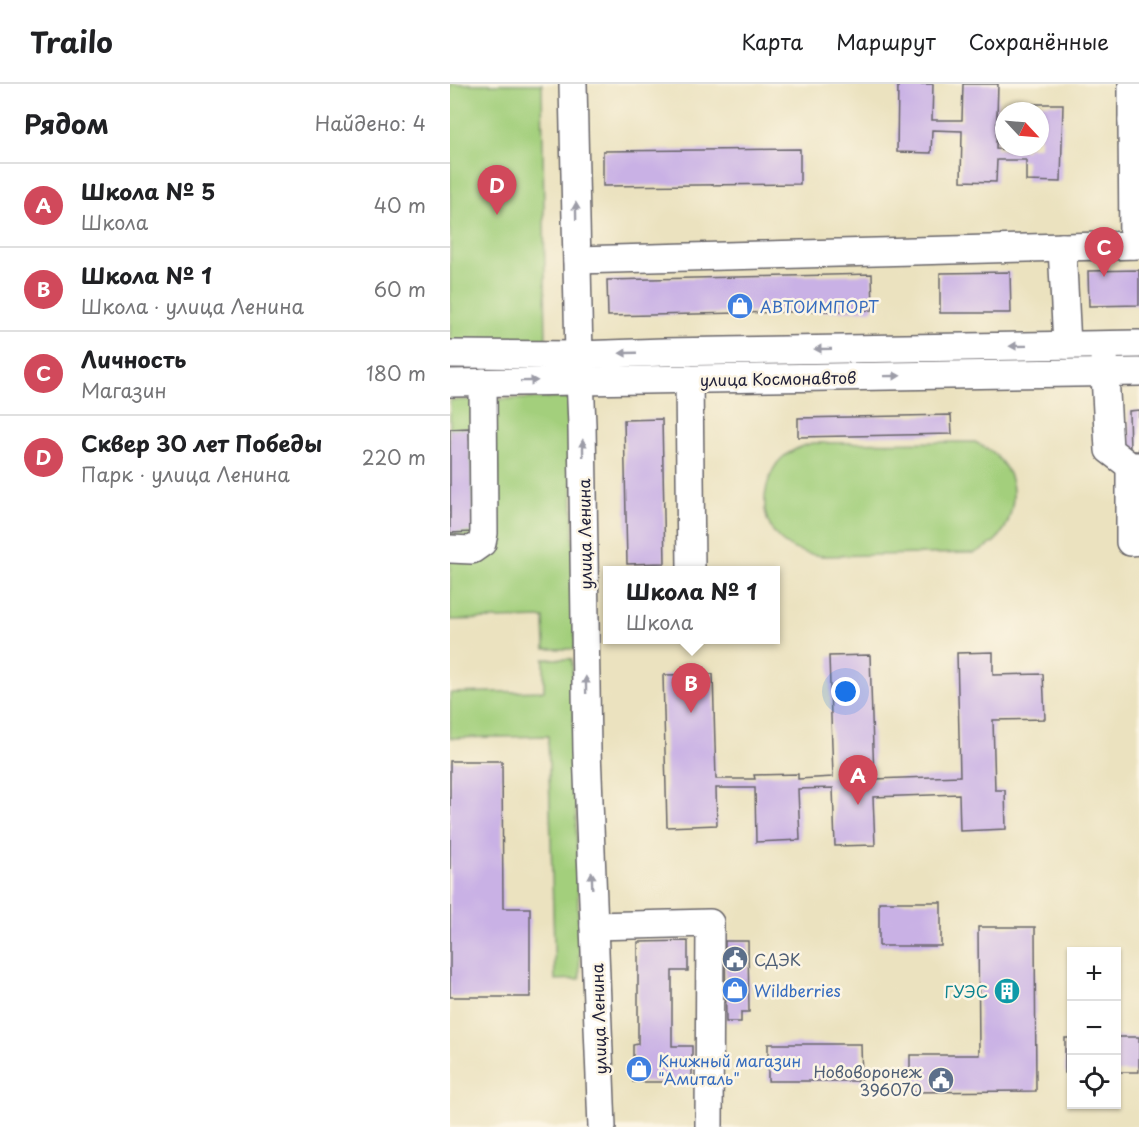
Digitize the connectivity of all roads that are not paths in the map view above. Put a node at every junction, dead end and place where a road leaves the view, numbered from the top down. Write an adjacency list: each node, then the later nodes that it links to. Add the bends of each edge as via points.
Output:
1 (573, 84): 6 (street, улица Ленина, one-way to 1)
2 (1132, 84): 3 (street)
3 (1135, 121): 4 (street)
4 (1136, 245): 5 (street)
5 (1062, 247): 6 (street); 9 (street)
6 (577, 260): 11 (street, улица Ленина)
7 (1104, 344): 8 (street, улица Космонавтов); 9 (street, улица Космонавтов); 13 (street)
8 (1139, 344)
9 (1067, 345): 11 (street, улица Космонавтов, one-way to 11)
10 (450, 354): 11 (street, улица Космонавтов)
11 (580, 368): 14 (street, улица Космонавтов); 15 (street, улица Космонавтов, one-way to 11); 21 (street, улица Ленина, one-way to 11)
12 (1139, 372): 13 (street, улица Космонавтов)
13 (1105, 373): 14 (street, улица Космонавтов, one-way to 13); 17 (street, via 1109,450)
14 (689, 379): 20 (street)
15 (483, 382): 16 (street, улица Космонавтов); 19 (street, via 484,533 482,543 472,550)
16 (450, 383)
17 (1134, 466): 18 (street, via 1130,542)
18 (1139, 541)
19 (450, 549)
20 (691, 566)
21 (594, 926): 22 (street, улица Ленина); 23 (street, via 710,923)
22 (602, 1127)
23 (709, 1127)

